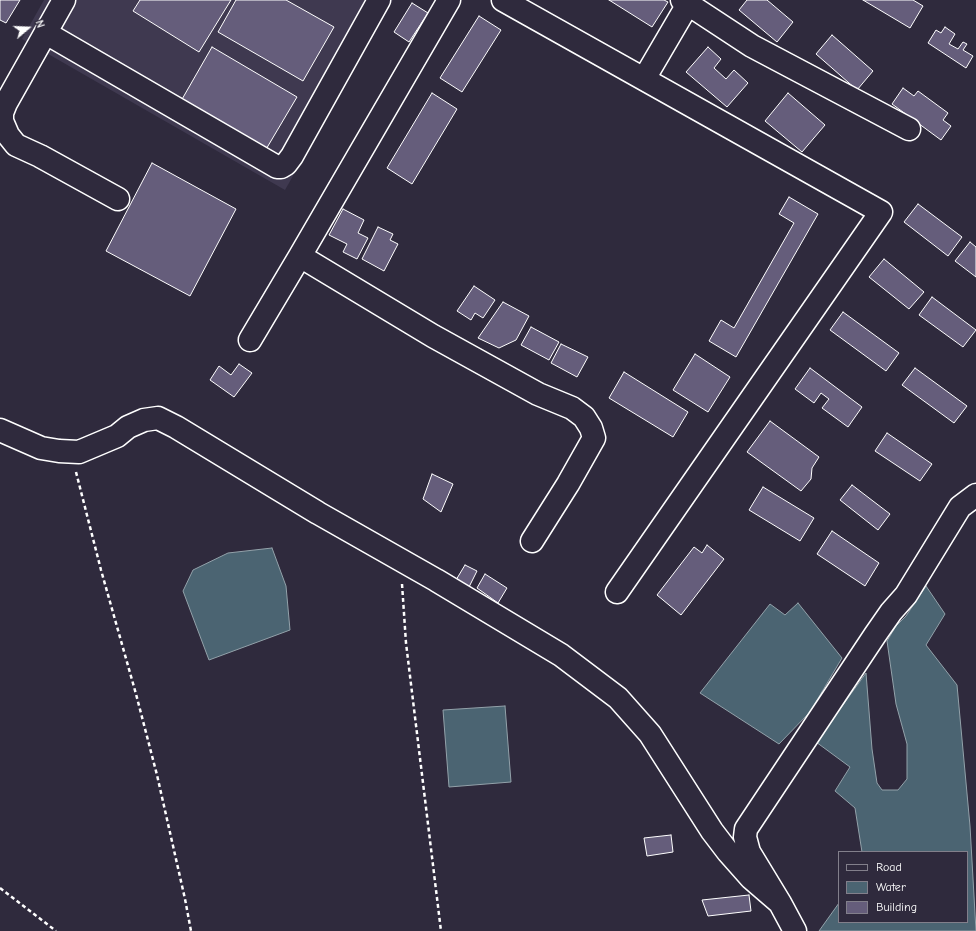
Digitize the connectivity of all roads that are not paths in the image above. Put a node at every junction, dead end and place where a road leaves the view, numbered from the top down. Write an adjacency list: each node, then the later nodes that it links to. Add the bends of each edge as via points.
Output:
1 (64, 0): 6 (street)
2 (378, 0): 6 (street, via 292,156 281,167)
3 (449, 0): 10 (street)
4 (503, 0): 7 (street)
5 (685, 2): 7 (street); 8 (street, via 752,46)
6 (46, 33): 9 (street, via 2,112 2,121 8,135 16,145)
7 (644, 79): 15 (street, via 881,212)
8 (909, 130)
9 (118, 199)
10 (300, 256): 11 (street); 14 (street, via 433,336 538,394 572,408 584,417 592,428 594,438)
11 (250, 340)
12 (0, 430): 16 (street, via 42,448 79,452 117,436 128,427 144,420 158,418 561,655 618,698 650,734 728,852 751,878)
13 (976, 495): 16 (street, via 960,507 906,595 875,635 746,829 745,837 749,852)
14 (532, 541)
15 (617, 592)
16 (780, 903): 17 (street)
17 (795, 931)

